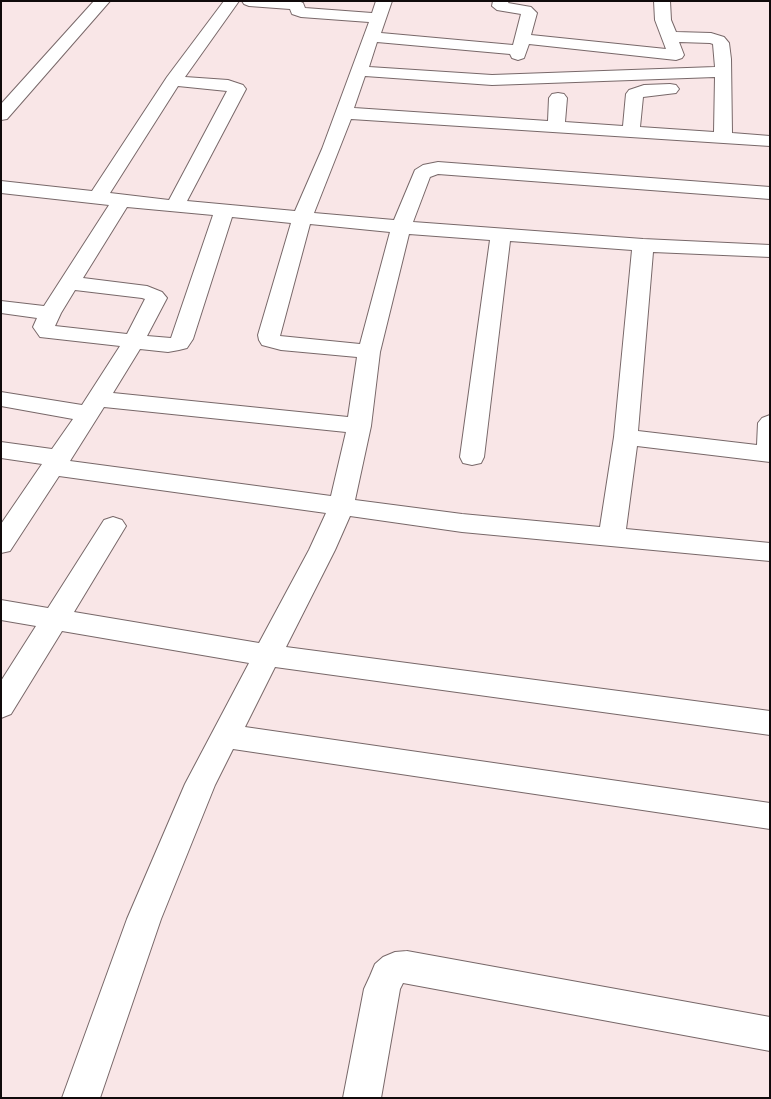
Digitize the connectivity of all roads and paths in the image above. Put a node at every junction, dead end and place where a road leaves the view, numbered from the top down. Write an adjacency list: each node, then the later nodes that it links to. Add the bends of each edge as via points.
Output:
1 (103, 1): 18 (street)
2 (232, 1): 15 (street)
3 (249, 1): 6 (street, via 296,4 301,12)
4 (501, 1): 9 (street, via 502,7 528,11)
5 (662, 1): 8 (street, via 662,20)
6 (381, 10): 7 (street)
7 (372, 36): 9 (street); 11 (street)
8 (670, 38): 10 (street); 14 (street, via 718,40 721,43)
9 (521, 45): 10 (street); 13 (street)
10 (676, 55): 12 (street)
11 (359, 71): 13 (street); 17 (street)
12 (683, 73): 13 (street); 14 (street)
13 (512, 80)
14 (723, 80): 20 (street, via 638,92 634,96); 21 (street)
15 (173, 81): 25 (street); 27 (street, via 228,85 237,89)
16 (558, 98): 19 (street)
17 (345, 113): 19 (street); 29 (street)
18 (1, 115)
19 (556, 127): 20 (street)
20 (631, 132): 21 (street)
21 (723, 138): 22 (street)
22 (770, 141)
23 (4, 191): 25 (street)
24 (770, 193): 30 (street, via 430,169 420,177)
25 (97, 198): 26 (street)
26 (122, 200): 27 (street); 34 (street)
27 (175, 206): 28 (street)
28 (224, 210): 29 (street); 37 (street, via 182,339 174,345)
29 (302, 218): 30 (street); 38 (street, via 270,340)
30 (401, 227): 31 (street); 38 (street)
31 (501, 235): 32 (street); 46 (street)
32 (643, 245): 33 (street); 43 (street)
33 (770, 251)
34 (70, 283): 36 (street); 37 (street, via 147,292 155,296 155,302)
35 (1, 307): 36 (street)
36 (50, 314): 37 (street, via 44,327 48,332)
37 (134, 341): 40 (street)
38 (369, 352): 42 (street)
39 (1, 399): 40 (street)
40 (94, 407): 42 (street); 47 (street)
41 (770, 423): 45 (street)
42 (359, 426): 48 (street)
43 (626, 438): 45 (street); 50 (street)
44 (1, 450): 47 (street)
45 (770, 454)
46 (472, 457)
47 (56, 463): 48 (street); 51 (street)
48 (342, 507): 50 (street, via 462,523); 55 (street)
49 (113, 526): 54 (street)
50 (612, 536): 52 (street)
51 (1, 544)
52 (770, 552)
53 (1, 610): 54 (street)
54 (54, 620): 55 (street); 56 (street)
55 (268, 655): 57 (street); 58 (street)
56 (1, 706)
57 (770, 723)
58 (224, 736): 59 (street); 61 (street, via 168,858)
59 (770, 816)
60 (770, 1034): 62 (street, via 407,967 395,968 387,976 382,989)
61 (81, 1098)
62 (362, 1098)

